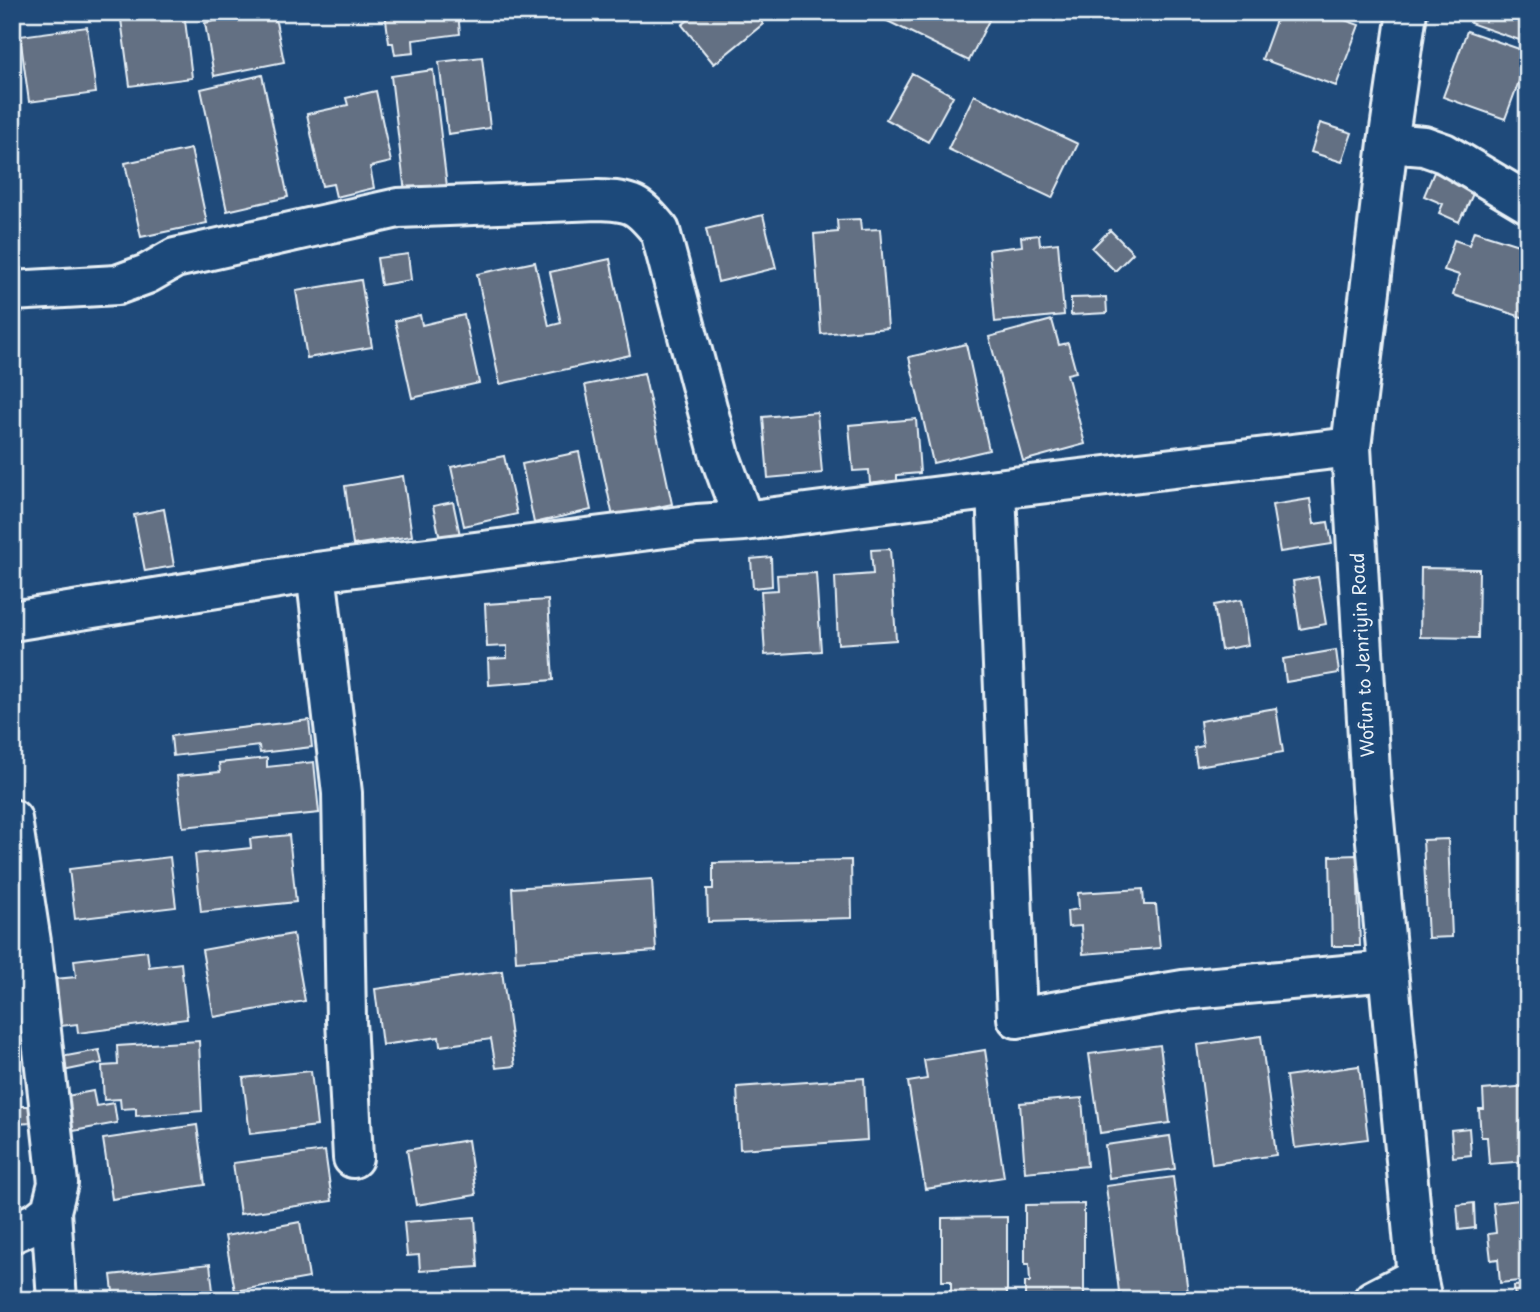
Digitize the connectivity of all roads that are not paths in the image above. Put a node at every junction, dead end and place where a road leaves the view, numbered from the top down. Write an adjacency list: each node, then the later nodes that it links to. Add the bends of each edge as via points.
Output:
1 (1407, 12): 2 (street, Wofun to Jenriyin Road)
2 (1388, 143): 3 (street, via 1444,153); 5 (street, Wofun to Jenriyin Road)
3 (1528, 203)
4 (12, 291): 7 (street, via 117,285 175,258 398,208 624,201 645,212 660,231 720,456)
5 (1350, 447): 6 (street); 11 (street, Wofun to Jenriyin Road, via 1371,788)
6 (996, 488): 7 (street); 11 (street, via 1017,1018 1183,990)
7 (744, 521): 8 (street)
8 (316, 572): 9 (street); 12 (street, via 342,793)
9 (12, 621)
10 (12, 819): 13 (street, via 58,1184)
11 (1388, 971): 15 (street, Wofun to Jenriyin Road)
12 (353, 1158)
13 (51, 1211): 14 (street); 16 (street)
14 (12, 1233)
15 (1419, 1288): 17 (street)
16 (57, 1300)
17 (1373, 1300)

